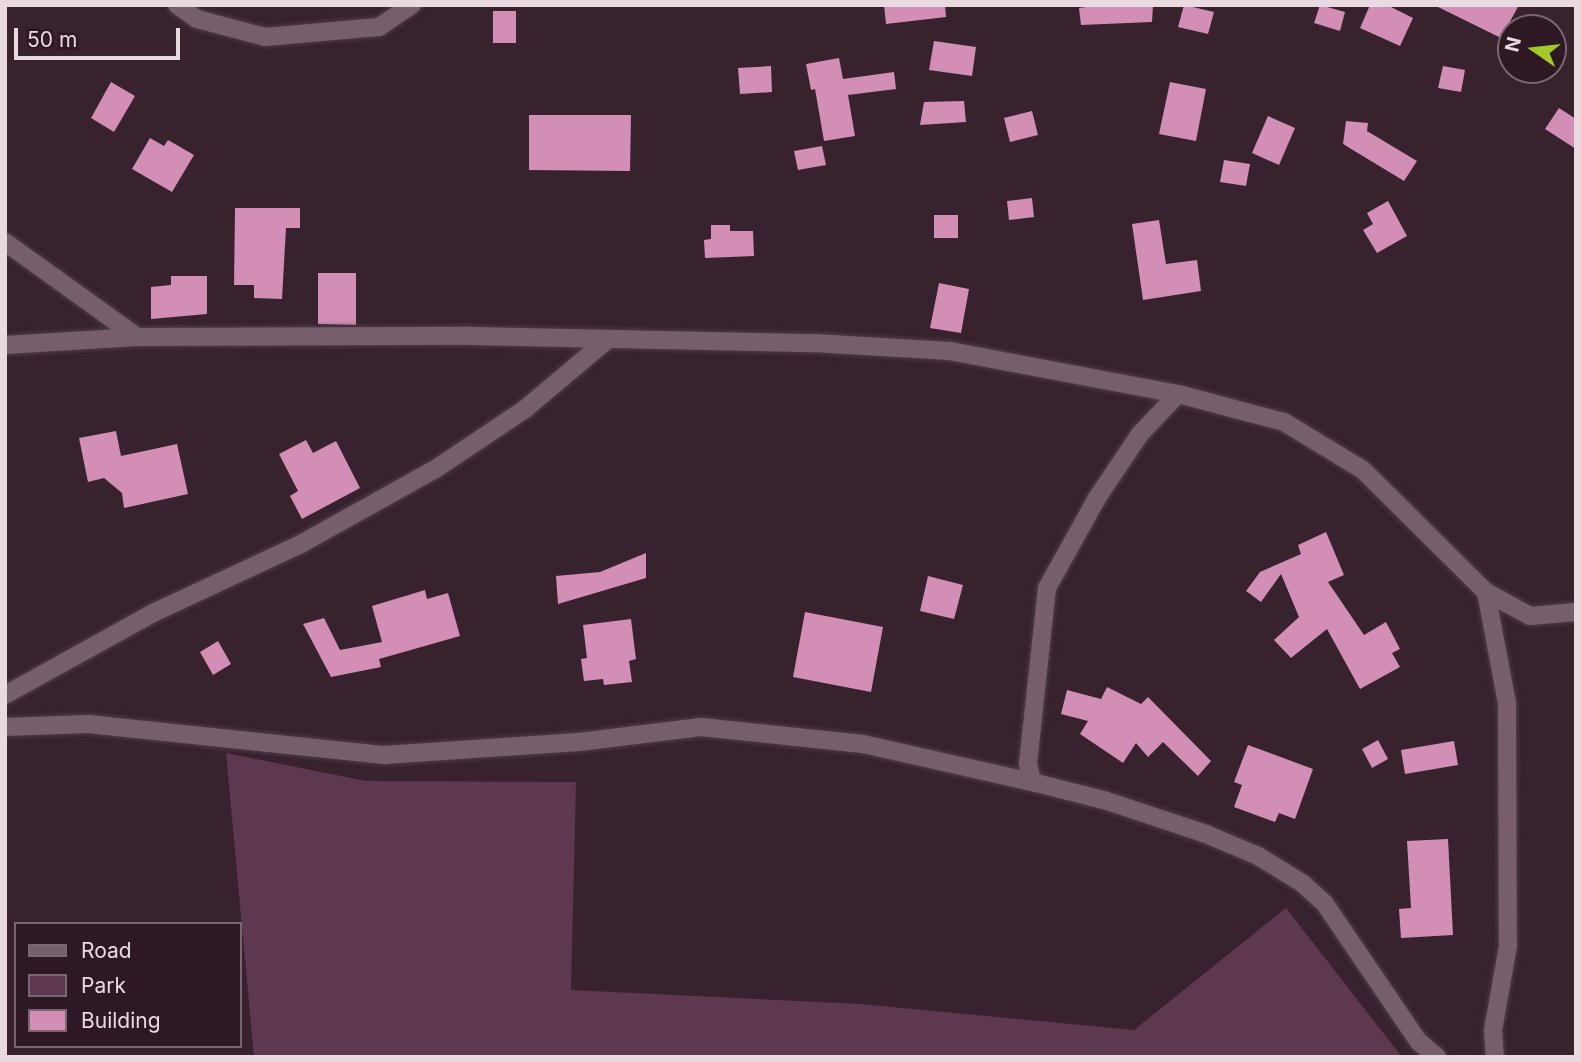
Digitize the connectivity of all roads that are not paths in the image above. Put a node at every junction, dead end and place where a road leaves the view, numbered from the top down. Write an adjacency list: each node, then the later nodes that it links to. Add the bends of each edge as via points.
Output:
1 (177, 5): 2 (street, via 197,19 265,37 379,27)
2 (412, 5)
3 (5, 242): 4 (street)
4 (137, 337): 5 (street); 6 (street)
5 (608, 339): 7 (street, via 950,351); 10 (street, via 525,409 434,470 299,545 153,613)
6 (5, 345)
7 (1178, 394): 8 (street, via 1284,422 1363,470); 12 (street, via 1140,434 1097,498 1047,588 1028,763)
8 (1486, 592): 9 (street, via 1530,616); 14 (street, via 1507,704 1508,946 1493,1030)
9 (1576, 612)
10 (5, 695)
11 (5, 727): 12 (street, via 88,724 384,755 579,742 701,727 863,744)
12 (1032, 782): 13 (street, via 1206,834 1258,856 1302,883 1325,904 1418,1041)
13 (1437, 1057)
14 (1495, 1057)

